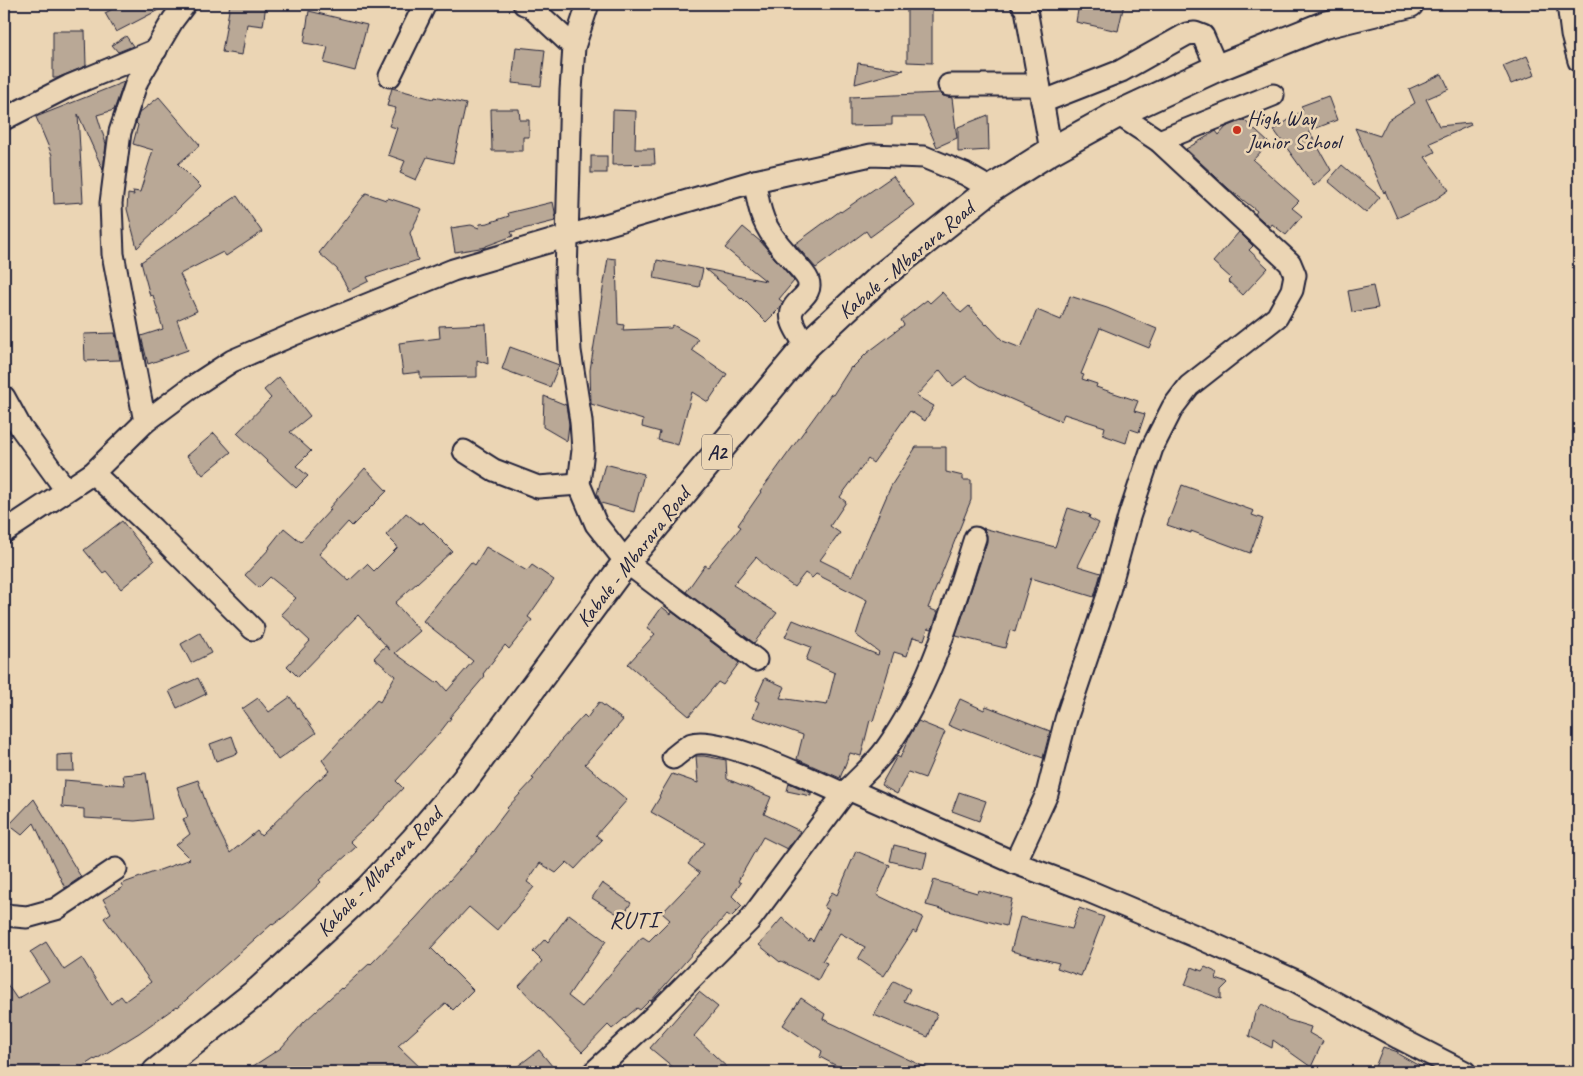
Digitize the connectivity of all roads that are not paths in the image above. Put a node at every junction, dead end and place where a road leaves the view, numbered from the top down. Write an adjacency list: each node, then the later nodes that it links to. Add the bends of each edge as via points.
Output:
1 (185, 4): 9 (street)
2 (424, 4): 12 (street)
3 (524, 4): 8 (street)
4 (588, 4): 8 (street)
5 (1022, 4): 14 (street, via 1026,8)
6 (1410, 4): 11 (main road, Kabale - Mbarara Road / A2, via 1324,25)
7 (1568, 4): 10 (street)
8 (574, 47): 22 (street)
9 (156, 50): 17 (street, via 69,86); 25 (street, via 137,81 120,132 111,203 113,254)
10 (1579, 61)
11 (1217, 68): 14 (street, via 1203,36 1187,34 1120,71); 16 (main road, Kabale - Mbarara Road / A2)
12 (390, 76)
13 (949, 85): 14 (street)
14 (1041, 93): 19 (street)
15 (1274, 95): 18 (street)
16 (1118, 114): 18 (street); 19 (main road, Kabale - Mbarara Road / A2)
17 (4, 119)
18 (1159, 141): 37 (street, via 1290,263 1295,275 1292,290 1277,317 1189,386 1173,407 1152,448 1066,719 1047,794)
19 (1051, 151): 21 (main road, Kabale - Mbarara Road / A2)
20 (755, 181): 21 (street, via 871,155 924,157 965,174); 22 (street); 23 (street, via 764,225 807,278 807,294 794,305 791,313 792,322)
21 (991, 190): 23 (main road, Kabale - Mbarara Road / A2, via 878,278)
22 (568, 237): 25 (street, via 453,270 232,361); 28 (street, via 566,277 570,351 583,450)
23 (806, 346): 32 (main road, Kabale - Mbarara Road / A2)
24 (4, 397): 29 (street, via 21,428)
25 (144, 422): 27 (street)
26 (464, 451): 28 (street, via 494,470 538,487)
27 (93, 472): 29 (street); 33 (street)
28 (579, 484): 32 (street, via 596,524)
29 (66, 490): 30 (street)
30 (4, 532)
31 (975, 538): 36 (street, via 915,704 871,768)
32 (626, 562): 34 (street); 40 (main road, Kabale - Mbarara Road / A2, via 464,782 388,868 259,990)
33 (253, 629)
34 (756, 660)
35 (673, 758): 36 (street, via 691,744 706,742 743,751)
36 (846, 791): 37 (street); 41 (street, via 749,921)
37 (1016, 863): 42 (street, via 1194,935 1296,981)
38 (116, 869): 39 (street, via 56,908 27,918)
39 (4, 915)
40 (156, 1072)
41 (594, 1072)
42 (1465, 1072)

